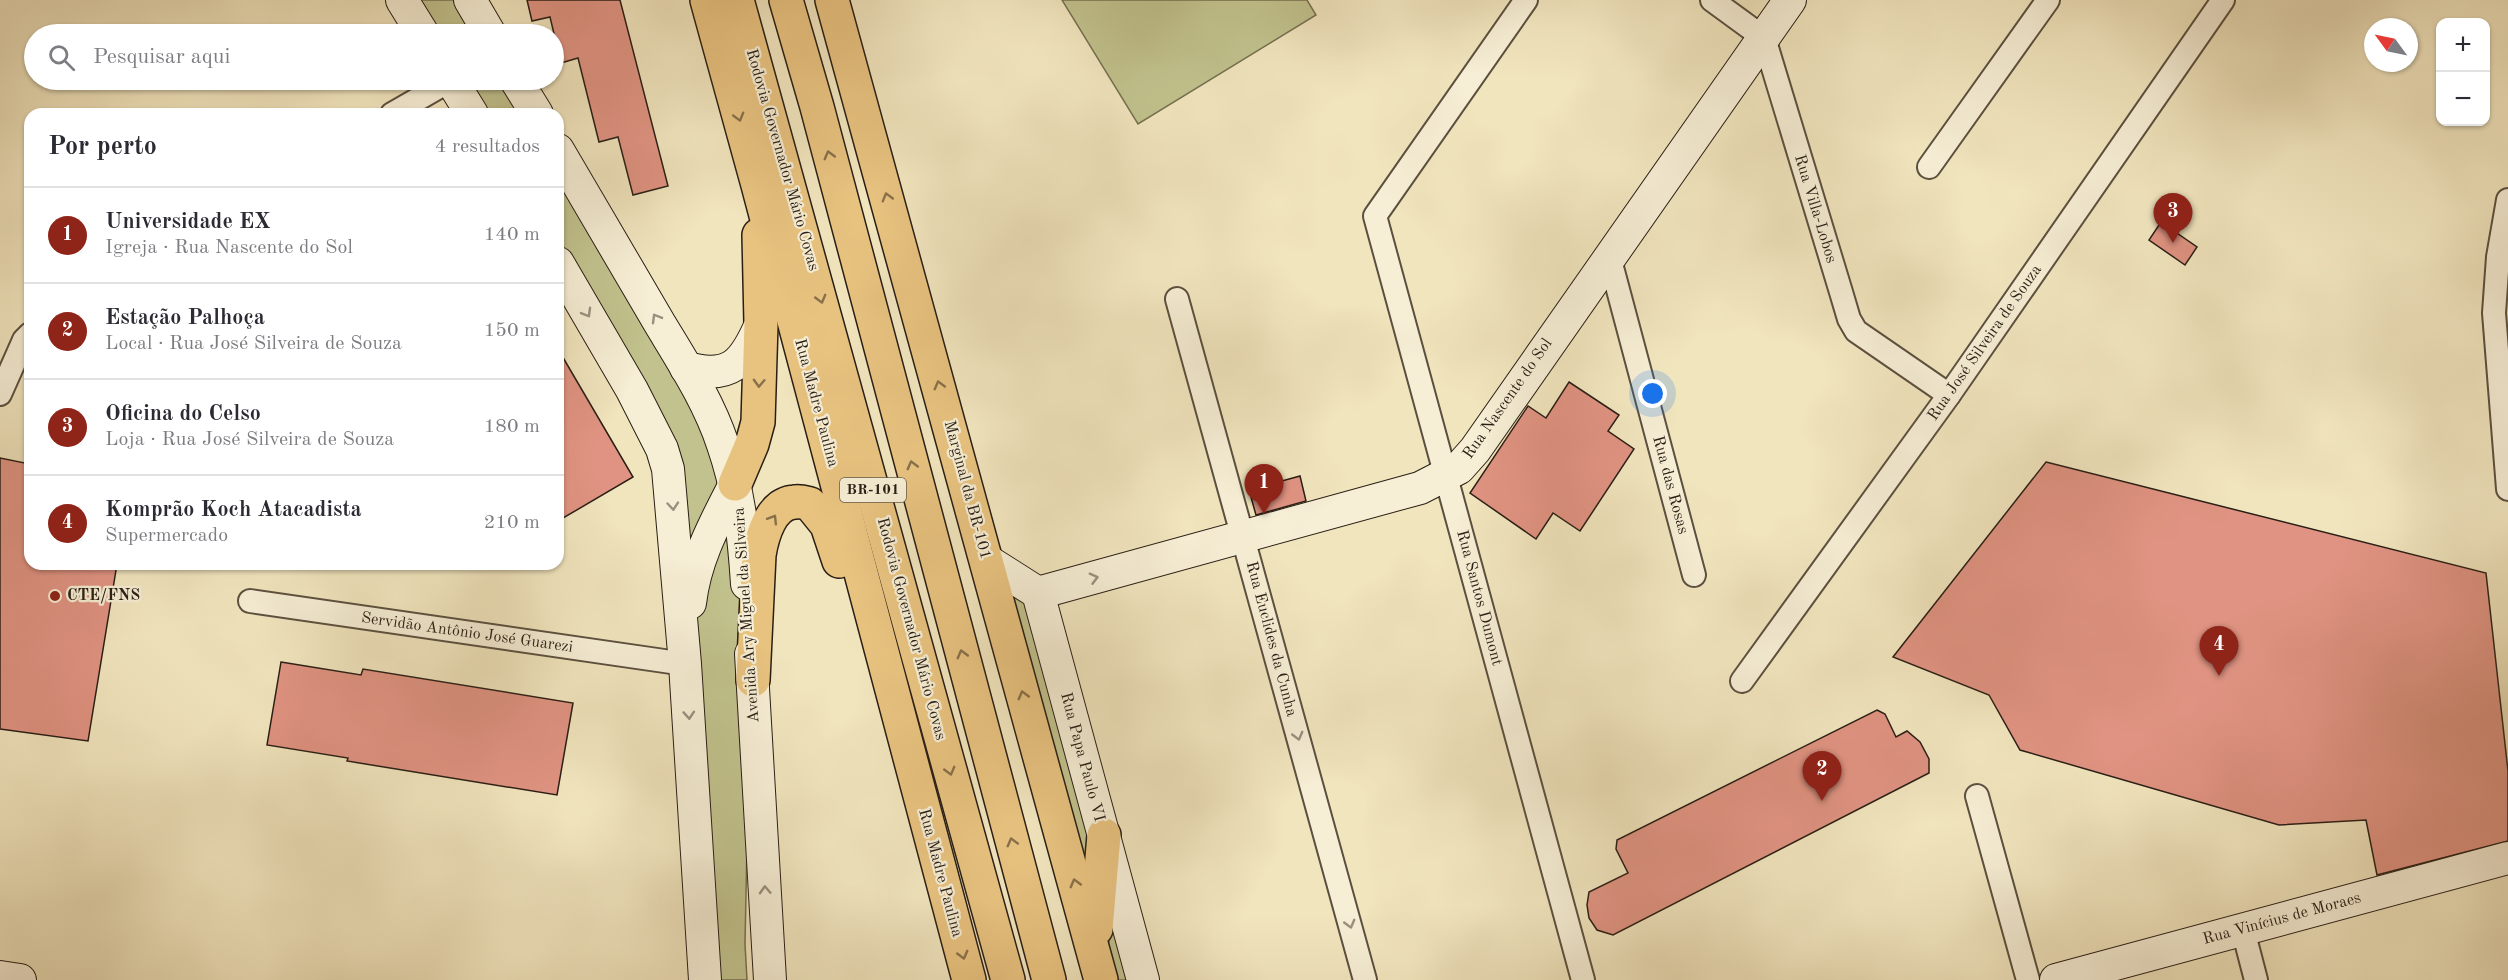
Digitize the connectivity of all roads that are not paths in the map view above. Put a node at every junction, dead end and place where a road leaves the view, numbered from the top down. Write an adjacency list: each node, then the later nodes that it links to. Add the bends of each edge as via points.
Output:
1 (402, 0): 14 (street)
2 (470, 0): 15 (street)
3 (707, 0): 27 (main road, Rua Madre Paulina, one-way to 27)
4 (716, 0): 24 (main road)
5 (737, 0): 24 (main road, Rodovia Governador Mário Covas / BR-101)
6 (786, 0): 20 (main road, BR-101)
7 (803, 0): 20 (main road)
8 (832, 0): 41 (main road, Marginal da BR-101, one-way to 8)
9 (1526, 0): 37 (street, Rua Santos Dumont, via 1375,216)
10 (1712, 0): 16 (street)
11 (1790, 0): 16 (street, Rua Nascente do Sol)
12 (2048, 0): 26 (street)
13 (2223, 0): 36 (street, Rua José Silveira de Souza)
14 (417, 24)
15 (484, 24)
16 (1764, 38): 29 (street, Rua Nascente do Sol); 36 (street, Rua Villa-Lobos, via 1849,319 1868,341)
17 (434, 90): 21 (street)
18 (457, 90): 22 (street)
19 (522, 90): 23 (street)
20 (817, 107): 60 (main road, BR-101, one-way to 20)
21 (402, 108)
22 (468, 108)
23 (533, 108)
24 (781, 156): 59 (main road, Rodovia Governador Mário Covas / BR-101, one-way to 59)
25 (564, 160): 34 (street, Avenida Ary Miguel da Silveira, one-way to 25)
26 (1929, 168)
27 (758, 185): 32 (main road); 48 (main road, Rua Madre Paulina)
28 (2508, 200): 39 (street, via 2494,313)
29 (1609, 256): 37 (street, Rua Nascente do Sol, via 1475,450); 42 (street, Rua das Rosas)
30 (564, 273): 45 (street, one-way to 45, via 663,449 673,502)
31 (1177, 298): 40 (street, Rua Euclides da Cunha)
32 (761, 324): 34 (street, via 744,357 730,368 714,373); 38 (main road, one-way to 38, via 758,422)
33 (24, 340): 35 (street)
34 (686, 368): 38 (street, Avenida Ary Miguel da Silveira, via 723,442)
35 (0, 394)
36 (1949, 395): 47 (street, Rua José Silveira de Souza)
37 (1446, 476): 40 (street, Rua Nascente do Sol, via 1420,489); 63 (street, Rua Santos Dumont)
38 (735, 484): 45 (street, via 706,540 693,580); 46 (street, Avenida Ary Miguel da Silveira, via 744,536)
39 (2508, 489)
40 (1243, 538): 43 (street, Rua Nascente do Sol, one-way to 40); 62 (street, Rua Euclides da Cunha, one-way to 62)
41 (986, 560): 43 (street); 53 (main road, Marginal da BR-101, one-way to 41)
42 (1694, 575)
43 (1038, 593): 50 (street, Rua Papa Paulo VI)
44 (250, 601): 45 (street, Servidão Antônio José Guarezi)
45 (685, 661): 56 (street, one-way to 56)
46 (753, 680): 48 (main road, one-way to 48, via 762,540 772,518 795,501 810,504 827,525 876,664); 57 (street, Avenida Ary Miguel da Silveira, one-way to 46)
47 (1742, 681)
48 (890, 684): 58 (main road, Rua Madre Paulina, one-way to 58)
49 (1977, 796): 64 (street)
50 (1104, 835): 53 (main road); 61 (street, Rua Papa Paulo VI)
51 (2508, 858): 52 (street, Rua Vinícius de Moraes)
52 (2243, 930): 65 (street, Rua Vinícius de Moraes); 66 (street)
53 (1097, 966)
54 (0, 976): 55 (street)
55 (20, 980)
56 (705, 980)
57 (770, 980)
58 (969, 980)
59 (1008, 980)
60 (1048, 980)
61 (1143, 980)
62 (1365, 980)
63 (1583, 980)
64 (2028, 980)
65 (2056, 980)
66 (2256, 980)

